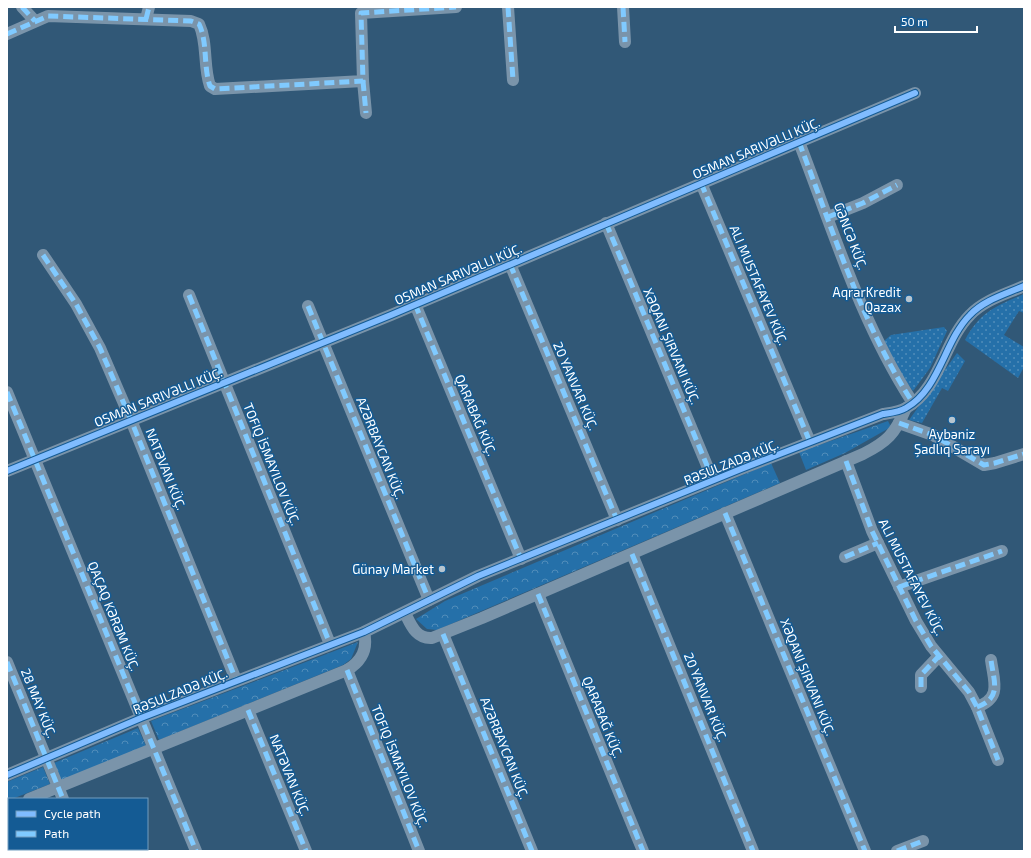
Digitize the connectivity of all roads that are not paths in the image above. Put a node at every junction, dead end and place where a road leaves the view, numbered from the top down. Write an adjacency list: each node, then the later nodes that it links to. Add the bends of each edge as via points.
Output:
1 (22, 7): 8 (street)
2 (149, 7): 7 (street)
3 (456, 7): 6 (street)
4 (508, 7): 11 (street)
5 (623, 7): 10 (street)
6 (361, 10): 12 (street)
7 (146, 19): 8 (street, via 48,16); 12 (street, via 199,24 207,78 210,86 215,89)
8 (35, 21): 9 (street)
9 (7, 34)
10 (625, 42)
11 (513, 80)
12 (364, 81): 14 (street)
13 (915, 93): 15 (street)
14 (366, 113)
15 (799, 142): 16 (street); 18 (street, GƏNCƏ KÜÇ.)
16 (701, 183): 19 (street); 32 (street)
17 (897, 185): 18 (street, via 863,203)
18 (828, 217): 29 (street, GƏNCƏ KÜÇ., via 873,330)
19 (606, 223): 21 (street); 37 (street, XƏQANI ŞIRVANI KÜÇ.)
20 (43, 255): 30 (street, NATƏVAN KÜÇ., via 90,328)
21 (510, 264): 24 (street); 39 (street, 20 YANVAR KÜÇ.)
22 (1024, 286): 29 (street, via 984,304 969,316 930,383)
23 (189, 295): 27 (street)
24 (415, 304): 26 (street); 44 (street, QARABAĞ KÜÇ.)
25 (308, 306): 26 (street, AZƏRBAYCAN KÜÇ.)
26 (322, 343): 27 (street); 47 (street, AZƏRBAYCAN KÜÇ.)
27 (224, 382): 30 (street); 51 (street)
28 (7, 392): 34 (street, QAÇAQ KƏRƏM KÜÇ.)
29 (909, 406): 31 (street); 32 (street, RƏSULZADƏ KÜÇ.)
30 (131, 420): 34 (street); 56 (street, NATƏVAN KÜÇ.)
31 (899, 423): 33 (street, via 933,435 984,465); 35 (street, via 887,441)
32 (810, 442): 37 (street, RƏSULZADƏ KÜÇ.)
33 (1024, 454)
34 (34, 460): 36 (street); 60 (street, QAÇAQ KƏRƏM KÜÇ.)
35 (846, 461): 38 (street); 40 (street)
36 (7, 471)
37 (713, 480): 39 (street, RƏSULZADƏ KÜÇ.)
38 (725, 513): 42 (street); 75 (street, XƏQANI ŞIRVANI KÜÇ.)
39 (617, 520): 44 (street, RƏSULZADƏ KÜÇ.)
40 (878, 543): 43 (street); 45 (street)
41 (1002, 551): 45 (street)
42 (632, 554): 46 (street); 74 (street, 20 YANVAR KÜÇ.)
43 (845, 557)
44 (521, 559): 47 (street, RƏSULZADƏ KÜÇ.)
45 (899, 587): 52 (street, via 923,634)
46 (538, 594): 50 (street); 73 (street, QARABAĞ KÜÇ.)
47 (429, 600): 48 (street, RƏSULZADƏ KÜÇ.)
48 (405, 613): 49 (street, RƏSULZADƏ KÜÇ.); 50 (street, via 421,637 432,638)
49 (364, 632): 51 (street, RƏSULZADƏ KÜÇ.); 55 (street, via 366,641 361,659)
50 (443, 634): 72 (street, AZƏRBAYCAN KÜÇ.)
51 (330, 644): 56 (street, RƏSULZADƏ KÜÇ.)
52 (939, 656): 57 (street, via 920,675); 58 (street)
53 (991, 660): 58 (street, via 993,697 988,703)
54 (7, 662): 62 (street, 28 MAY KÜÇ.)
55 (347, 670): 59 (street); 71 (street)
56 (236, 680): 60 (street, RƏSULZADƏ KÜÇ.)
57 (921, 688)
58 (977, 707): 63 (street)
59 (248, 710): 61 (street); 70 (street, NATƏVAN KÜÇ.)
60 (141, 718): 61 (street, QAÇAQ KƏRƏM KÜÇ.); 62 (street, RƏSULZADƏ KÜÇ.)
61 (153, 749): 65 (street); 69 (street, QAÇAQ KƏRƏM KÜÇ.)
62 (47, 758): 64 (street, RƏSULZADƏ KÜÇ.); 65 (street, 28 MAY KÜÇ.)
63 (998, 760)
64 (7, 775)
65 (58, 787): 66 (street); 67 (street, 28 MAY KÜÇ.)
66 (31, 798)
67 (63, 798)
68 (923, 841): 76 (street)
69 (196, 851)
70 (306, 851)
71 (419, 851)
72 (532, 851)
73 (643, 851)
74 (753, 851)
75 (865, 851)
76 (897, 851)

